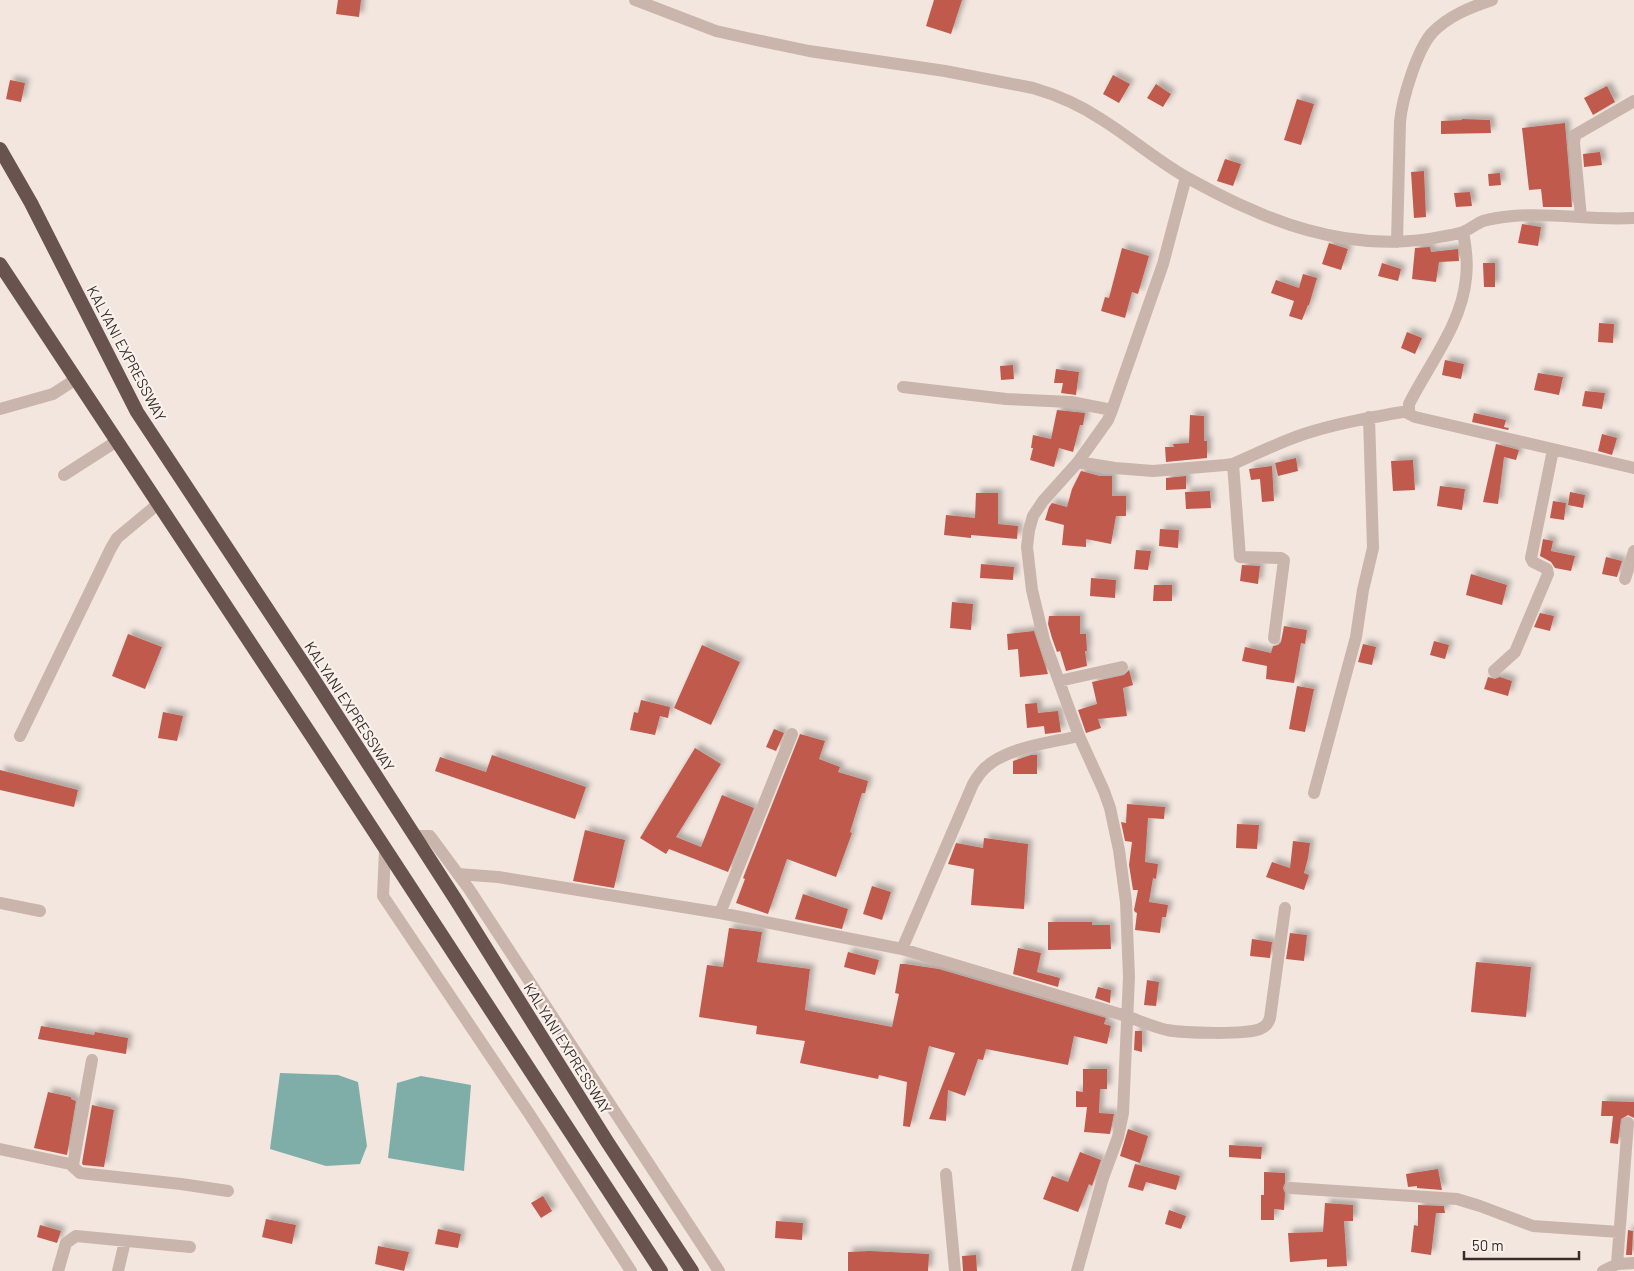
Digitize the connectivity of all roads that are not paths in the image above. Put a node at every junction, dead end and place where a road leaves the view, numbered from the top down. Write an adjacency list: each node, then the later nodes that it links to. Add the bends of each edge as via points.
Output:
1 (635, 0): 5 (street, via 747,38 1033,88 1084,108)
2 (1492, 0): 9 (street, via 1457,15 1431,34 1407,86 1400,122)
3 (1634, 101): 6 (street, via 1575,135)
4 (0, 149): 34 (highway, KALYANI EXPRESSWAY, via 31,203 136,412)
5 (1186, 176): 9 (street, via 1286,224 1365,241); 14 (street, via 1163,264)
6 (1580, 217): 7 (street); 8 (street, via 1500,217 1481,222)
7 (1634, 218)
8 (1464, 232): 9 (street); 15 (street, via 1467,266 1462,301)
9 (1397, 242)
10 (0, 264): 11 (highway)
11 (76, 379): 13 (street, via 53,394); 17 (highway)
12 (903, 387): 14 (street, via 1006,399 1071,402)
13 (0, 409)
14 (1112, 410): 19 (street)
15 (1408, 411): 16 (street); 18 (street, via 1415,417)
16 (1369, 417): 20 (street, via 1302,435); 33 (street, via 1373,548 1356,637)
17 (117, 441): 22 (street); 23 (highway)
18 (1553, 450): 21 (street); 28 (street, via 1531,558 1547,569 1548,574 1515,652)
19 (1078, 462): 20 (street, via 1153,471); 29 (street, via 1033,516 1027,547 1032,590 1044,640)
20 (1233, 464): 26 (street, via 1240,557 1284,560)
21 (1634, 468)
22 (64, 475)
23 (158, 504): 31 (street, via 117,538 111,548); 35 (highway)
24 (1634, 551): 25 (street)
25 (1625, 579)
26 (1274, 638)
27 (1122, 667): 29 (street)
28 (1494, 671)
29 (1059, 681): 32 (street)
30 (792, 734): 40 (street)
31 (20, 736)
32 (1079, 736): 41 (street, via 1008,753 984,769 973,784); 42 (street, via 1110,808 1118,850 1126,902 1129,977)
33 (1314, 793)
34 (414, 836): 36 (street, via 430,836); 59 (highway, KALYANI EXPRESSWAY)
35 (385, 850): 57 (street, via 383,896); 58 (highway)
36 (458, 874): 40 (street, via 498,877); 60 (street)
37 (0, 903): 39 (street)
38 (1285, 908): 42 (street, via 1268,1024 1248,1031 1182,1032 1155,1027)
39 (40, 911)
40 (720, 913): 41 (street)
41 (902, 949): 42 (street)
42 (1126, 1016): 62 (street, via 1122,1123 1091,1216)
43 (92, 1060): 46 (street)
44 (1628, 1123): 50 (street)
45 (0, 1149): 46 (street)
46 (73, 1165): 49 (street, via 77,1172)
47 (946, 1174): 61 (street)
48 (1291, 1188): 50 (street, via 1457,1199 1533,1226)
49 (228, 1191)
50 (1619, 1232): 54 (street)
51 (125, 1241): 52 (street); 55 (street, via 76,1236 66,1243); 56 (street)
52 (190, 1247)
53 (1634, 1263): 54 (street)
54 (1616, 1264): 63 (street)
55 (58, 1271)
56 (118, 1271)
57 (631, 1271)
58 (661, 1271)
59 (692, 1271)
60 (719, 1271)
61 (955, 1271)
62 (1077, 1271)
63 (1603, 1271)

